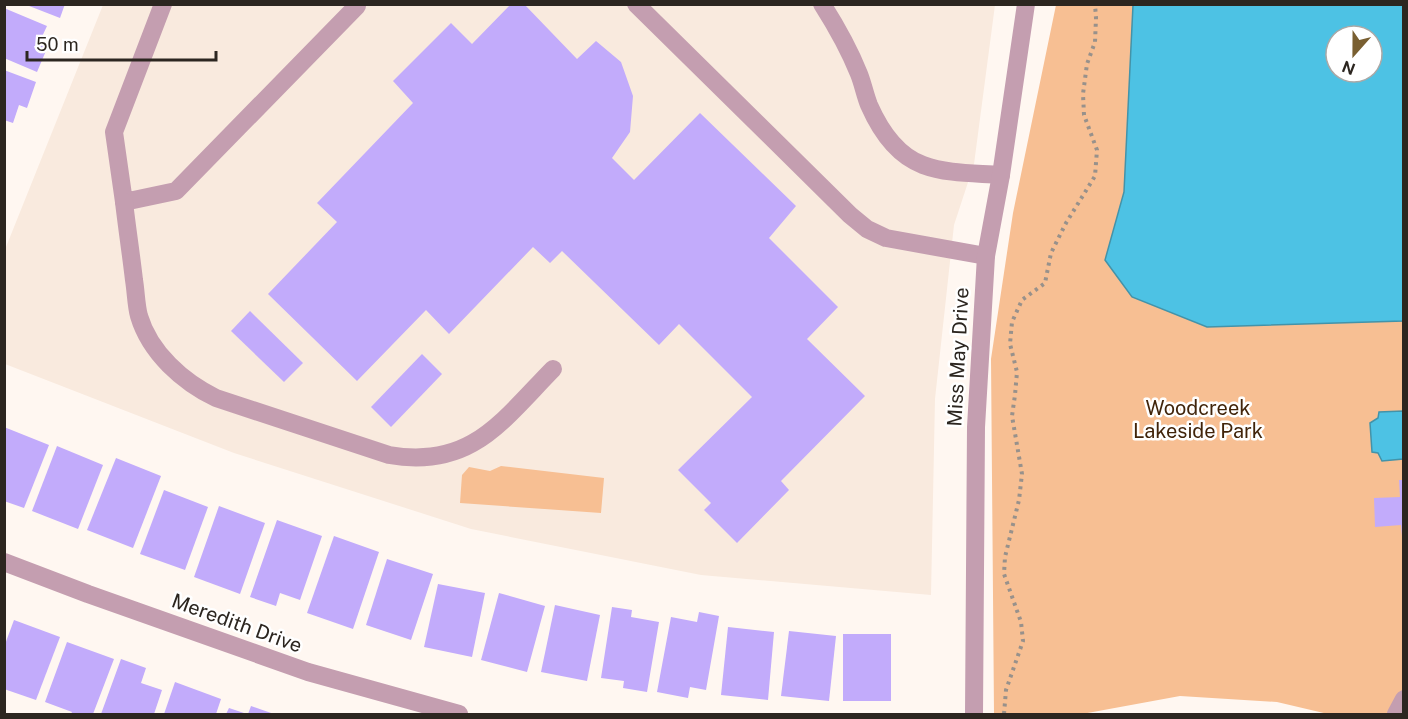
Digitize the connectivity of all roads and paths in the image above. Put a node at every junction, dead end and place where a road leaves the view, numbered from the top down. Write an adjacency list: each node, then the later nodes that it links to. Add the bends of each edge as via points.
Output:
1 (163, 4): 8 (street, via 114,132)
2 (355, 4): 8 (street, via 176,191)
3 (636, 4): 9 (street, via 867,229 886,238)
4 (822, 4): 7 (street, via 846,46 884,134 899,151 942,171)
5 (1026, 4): 7 (street, Miss May Drive)
6 (1095, 4): 15 (path, via 1095,42 1083,94 1084,115 1097,150 1095,176 1051,253 1045,283 1022,300 1012,322 1010,344 1017,372 1012,416 1022,474 1004,574 1021,622 1023,641 1005,690)
7 (1001, 175): 9 (street, Miss May Drive)
8 (124, 202): 10 (street, via 139,316 159,353 173,369 216,398 389,455 422,458 439,456 482,438)
9 (986, 256): 14 (street, Miss May Drive, via 976,427)
10 (553, 369)
11 (4, 562): 13 (street, Meredith Drive, via 308,672)
12 (1404, 699): 16 (street)
13 (459, 714)
14 (974, 714)
15 (1004, 714)
16 (1396, 714)

